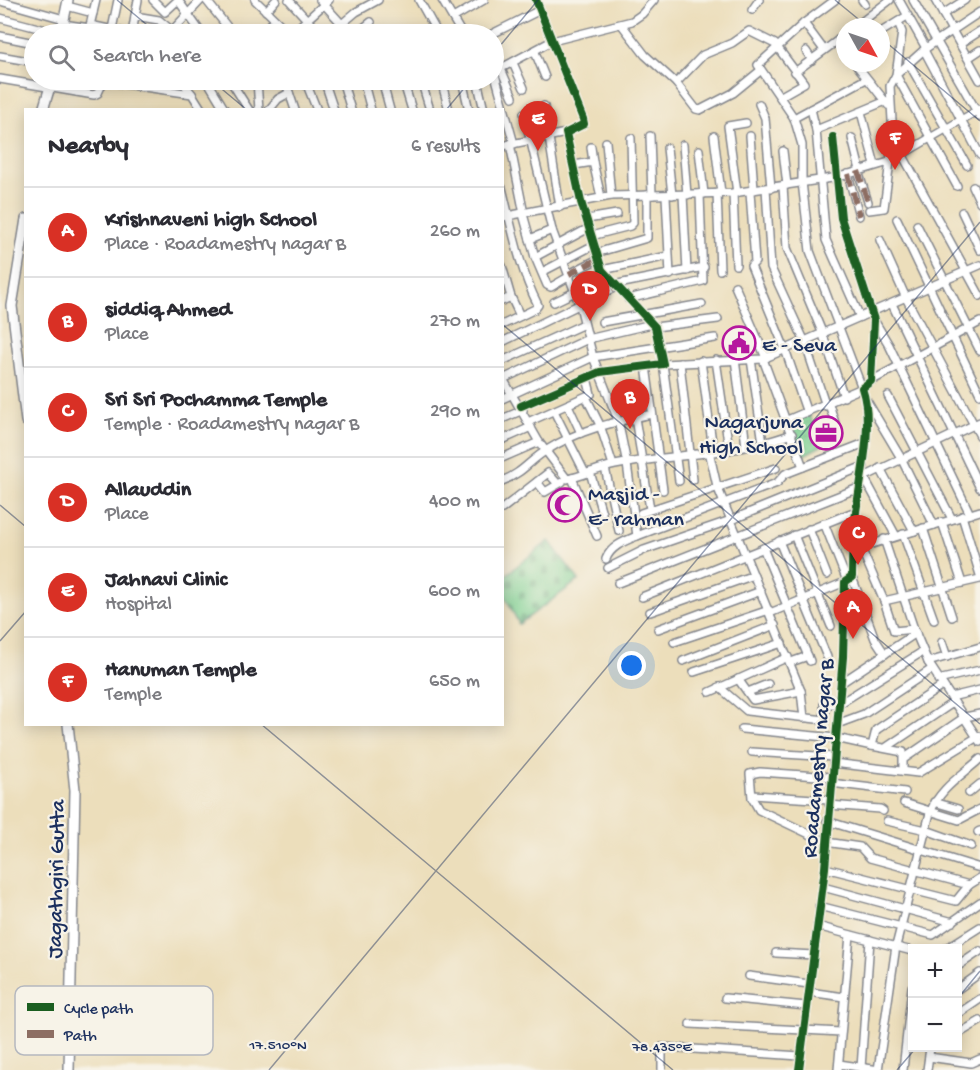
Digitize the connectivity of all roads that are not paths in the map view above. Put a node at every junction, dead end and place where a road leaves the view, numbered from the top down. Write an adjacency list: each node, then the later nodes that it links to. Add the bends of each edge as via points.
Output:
1 (96, 0): 33 (street)
2 (118, 0): 52 (street)
3 (138, 0): 36 (street)
4 (153, 0): 31 (street)
5 (178, 0): 31 (street); 34 (street)
6 (201, 0): 34 (street)
7 (206, 0): 57 (street)
8 (255, 0): 30 (street)
9 (276, 0): 30 (street)
10 (289, 0): 42 (street)
11 (429, 0): 26 (street)
12 (442, 0): 39 (street)
13 (484, 0): 39 (street)
14 (536, 0): 28 (street)
15 (654, 0): 65 (street, via 642,14)
16 (759, 0): 29 (street)
17 (835, 0): 47 (street)
18 (890, 0): 40 (street)
19 (899, 0): 37 (street)
20 (914, 0): 74 (street)
21 (935, 0): 35 (street)
22 (965, 0): 35 (street)
23 (0, 1): 49 (street)
24 (324, 1): 42 (street); 46 (street)
25 (376, 1): 46 (street)
26 (420, 2): 63 (street)
27 (68, 3): 33 (street); 50 (street)
28 (540, 10): 67 (street); 72 (street)
29 (752, 10)
30 (266, 11): 43 (street)
31 (165, 12): 41 (street)
32 (980, 12): 68 (street)
33 (93, 13): 51 (street)
34 (189, 13): 55 (street); 56 (street)
35 (943, 14): 68 (street)
36 (135, 16): 41 (street); 53 (street)
37 (907, 16): 45 (street); 77 (street)
38 (0, 18): 48 (street)
39 (453, 18): 64 (street)
40 (867, 18)
41 (159, 20): 54 (street)
42 (306, 20): 60 (street); 61 (street)
43 (276, 21): 58 (street); 59 (street)
44 (371, 22): 62 (street)
45 (898, 22): 66 (street); 93 (street, via 902,32)
46 (342, 23)
47 (804, 23): 76 (street); 78 (street)
48 (38, 24)
49 (54, 24)
50 (64, 24)
51 (90, 24)
52 (113, 24)
53 (135, 24)
54 (163, 24)
55 (180, 24)
56 (196, 24)
57 (225, 24)
58 (271, 24)
59 (279, 24)
60 (302, 24)
61 (310, 24)
62 (368, 24)
63 (432, 24)
64 (456, 24)
65 (622, 25): 72 (street); 100 (street, via 645,55)
66 (890, 27)
67 (504, 28)
68 (952, 31): 74 (street); 75 (street)
69 (980, 31): 75 (street)
70 (0, 36): 71 (street)
71 (24, 41)
72 (552, 41): 81 (street); 159 (street, via 584,124)
73 (836, 41): 78 (street)
74 (937, 41): 77 (street); 151 (street)
75 (960, 44): 83 (street)
76 (777, 47): 89 (street, via 758,65); 90 (street); 100 (street, via 749,31 703,55)
77 (925, 49): 86 (street); 155 (street)
78 (824, 50): 85 (street)
79 (980, 50): 83 (street)
80 (806, 51): 85 (street)
81 (534, 52): 87 (street); 94 (street)
82 (0, 56): 84 (street)
83 (968, 58): 92 (street)
84 (24, 60)
85 (812, 60): 90 (street)
86 (908, 62): 93 (street); 157 (street)
87 (513, 63): 88 (street); 101 (street)
88 (504, 67)
89 (760, 71): 100 (street, via 733,93 700,110); 125 (street, Roadamestry nagar B)
90 (795, 72): 125 (street, via 803,85)
91 (861, 72): 96 (street)
92 (978, 72): 98 (street)
93 (896, 75): 149 (street, via 891,86); 164 (street)
94 (545, 77)
95 (0, 79): 97 (street)
96 (866, 79): 127 (street); 148 (street)
97 (24, 81)
98 (980, 81)
99 (504, 83): 126 (street)
100 (676, 83)
101 (524, 88)
102 (50, 90): 130 (street)
103 (71, 90): 122 (street)
104 (98, 90): 122 (street, via 96,94)
105 (169, 90): 124 (street)
106 (189, 90): 124 (street)
107 (213, 90): 132 (street)
108 (236, 90): 133 (street)
109 (258, 90): 134 (street)
110 (288, 90): 123 (street)
111 (309, 90): 137 (street)
112 (327, 90): 138 (street)
113 (345, 90): 139 (street)
114 (366, 90): 140 (street)
115 (385, 90): 141 (street)
116 (406, 90): 142 (street)
117 (424, 90): 143 (street)
118 (444, 90): 144 (street)
119 (464, 90): 145 (street)
120 (479, 90): 146 (street)
121 (499, 90): 147 (street)
122 (77, 92)
123 (289, 93): 135 (street); 136 (street)
124 (192, 94): 131 (street)
125 (781, 96): 154 (street, Roadamestry nagar B)
126 (513, 97)
127 (886, 101): 149 (street); 150 (street)
128 (759, 104): 191 (street, via 765,118)
129 (544, 106): 160 (street)
130 (44, 108)
131 (201, 108)
132 (224, 108)
133 (248, 108)
134 (259, 108)
135 (271, 108)
136 (294, 108)
137 (316, 108)
138 (333, 108)
139 (350, 108)
140 (370, 108)
141 (389, 108)
142 (411, 108)
143 (429, 108)
144 (448, 108)
145 (469, 108)
146 (484, 108)
147 (502, 108)
148 (811, 109): 154 (street); 158 (street)
149 (891, 109): 179 (street, via 893,138)
150 (861, 112): 158 (street); 181 (street)
151 (979, 112): 155 (street)
152 (524, 113): 168 (street)
153 (504, 117): 170 (street)
154 (794, 118): 187 (street, Roadamestry nagar B, via 802,145)
155 (961, 120): 157 (street); 177 (street)
156 (746, 123): 194 (street, via 728,126)
157 (946, 127): 164 (street); 182 (street)
158 (816, 130): 186 (street)
159 (566, 133): 160 (street); 180 (street)
160 (548, 136): 168 (street); 204 (street)
161 (650, 136): 196 (street)
162 (714, 136): 193 (street)
163 (750, 136): 192 (street)
164 (932, 136): 176 (street); 189 (street)
165 (833, 137): 185 (street)
166 (631, 138): 199 (street)
167 (852, 138): 183 (street)
168 (530, 140): 170 (street); 205 (street)
169 (606, 142): 198 (street)
170 (509, 145): 207 (street)
171 (683, 145): 197 (street)
172 (591, 147): 178 (street)
173 (667, 148): 200 (street)
174 (699, 150): 195 (street)
175 (783, 151): 188 (street)
176 (902, 154): 179 (street); 231 (street)
177 (980, 154)
178 (593, 162): 180 (street); 201 (street)
179 (889, 162): 181 (street); 183 (street, via 884,208 868,206)
180 (574, 165): 202 (street)
181 (875, 165): 183 (street)
182 (967, 165)
183 (859, 170): 184 (street)
184 (848, 174): 185 (street); 209 (street)
185 (839, 177): 186 (street); 252 (street, via 841,218)
186 (820, 180): 187 (street); 253 (street, via 826,240)
187 (802, 182): 188 (street); 260 (street, Roadamestry nagar B, via 810,251)
188 (785, 185): 191 (street); 262 (street, via 787,248)
189 (957, 186)
190 (973, 187): 203 (street)
191 (769, 188): 192 (street); 266 (street, via 771,268)
192 (752, 190): 194 (street); 270 (street, via 755,262 751,266)
193 (719, 193): 194 (street); 195 (street); 228 (street)
194 (735, 193): 225 (street)
195 (702, 194): 197 (street); 227 (street)
196 (650, 195): 199 (street); 200 (street); 221 (street, via 647,238)
197 (685, 195): 200 (street); 229 (street)
198 (611, 196): 199 (street); 201 (street)
199 (632, 196): 216 (street, via 632,225)
200 (669, 196): 222 (street)
201 (601, 197): 202 (street)
202 (581, 202): 204 (street); 211 (street)
203 (980, 202)
204 (560, 207): 205 (street)
205 (546, 211): 207 (street); 214 (street)
206 (962, 212): 220 (street)
207 (524, 214): 210 (street); 217 (street)
208 (617, 214): 211 (street)
209 (859, 216)
210 (506, 217): 251 (street, via 527,285 538,305)
211 (587, 219): 216 (street)
212 (897, 219): 239 (street)
213 (917, 225): 236 (street)
214 (552, 230): 217 (street); 219 (street)
215 (24, 231): 296 (street, via 12,306)
216 (590, 232): 219 (street); 221 (street)
217 (530, 239): 223 (street)
218 (880, 240): 243 (street)
219 (558, 245): 223 (street); 224 (street)
220 (980, 250)
221 (596, 252): 224 (street); 233 (street); 234 (street)
222 (668, 256): 233 (street); 235 (street)
223 (535, 257): 230 (street)
224 (564, 261): 230 (street); 234 (street)
225 (736, 265)
226 (980, 265): 231 (street)
227 (704, 267): 229 (street); 244 (street, via 700,284)
228 (720, 270)
229 (687, 271): 235 (street)
230 (542, 272): 234 (street, via 549,286)
231 (968, 272): 236 (street); 241 (street)
232 (504, 273): 242 (street)
233 (604, 273): 237 (street); 240 (street)
234 (569, 275): 240 (street)
235 (670, 275): 237 (street)
236 (946, 280): 239 (street); 261 (street)
237 (614, 286): 244 (street); 249 (street)
238 (735, 286): 274 (street)
239 (928, 289): 243 (street); 263 (street)
240 (574, 292): 246 (street); 249 (street)
241 (980, 296)
242 (511, 297): 245 (street); 251 (street)
243 (906, 298): 248 (street); 269 (street)
244 (628, 299): 250 (street)
245 (504, 300)
246 (554, 302)
247 (702, 304): 250 (street)
248 (892, 304): 252 (street); 272 (street)
249 (580, 306): 258 (street); 267 (street)
250 (643, 313): 255 (street); 259 (street)
251 (520, 316): 257 (street)
252 (873, 316): 253 (street); 282 (street); 287 (street)
253 (860, 317): 260 (street)
254 (718, 319): 259 (street)
255 (602, 322)
256 (980, 322): 261 (street)
257 (504, 324)
258 (584, 324): 265 (street); 277 (street)
259 (653, 326): 265 (street); 268 (street)
260 (840, 326): 262 (street); 288 (street, Roadamestry nagar B)
261 (969, 329): 263 (street); 271 (street)
262 (822, 332): 266 (street); 293 (street)
263 (951, 337): 269 (street); 290 (street)
264 (715, 338): 268 (street)
265 (588, 339): 273 (street); 286 (street)
266 (804, 340): 270 (street); 298 (street)
267 (504, 341)
268 (660, 344): 273 (street); 281 (street)
269 (933, 346): 272 (street); 308 (street)
270 (785, 349): 274 (street); 301 (street)
271 (980, 351)
272 (918, 355): 282 (street); 310 (street)
273 (593, 357): 284 (street); 289 (street)
274 (765, 358): 276 (street); 306 (street)
275 (735, 359): 276 (street); 278 (street); 321 (street)
276 (751, 359): 319 (street)
277 (504, 360)
278 (716, 360): 279 (street); 322 (street)
279 (701, 361): 280 (street); 324 (street)
280 (680, 363): 281 (street); 326 (street)
281 (663, 364): 283 (street); 327 (street)
282 (899, 365): 287 (street); 317 (street)
283 (646, 366): 284 (street); 302 (street)
284 (600, 372): 285 (street); 305 (street)
285 (587, 378): 292 (street, via 592,393); 299 (street)
286 (504, 381): 289 (street)
287 (871, 381): 288 (street)
288 (862, 387): 293 (street); 295 (street, Roadamestry nagar B)
289 (514, 393): 294 (street); 299 (street)
290 (980, 394)
291 (888, 396): 325 (street)
292 (586, 397): 297 (street); 309 (street)
293 (844, 397): 298 (street)
294 (504, 398)
295 (866, 399): 320 (street, Roadamestry nagar B); 330 (street)
296 (24, 405)
297 (568, 405): 300 (street); 311 (street)
298 (827, 405): 301 (street); 313 (street)
299 (522, 408): 303 (street); 307 (street)
300 (554, 411): 307 (street); 316 (street)
301 (807, 413): 306 (street)
302 (652, 414): 304 (street); 329 (street)
303 (504, 418)
304 (635, 418): 305 (street); 331 (street)
305 (618, 420): 309 (street); 332 (street)
306 (786, 421): 312 (street)
307 (530, 424): 315 (street); 318 (street)
308 (977, 424): 310 (street); 314 (street)
309 (600, 425): 311 (street); 334 (street)
310 (954, 432): 317 (street); 348 (street)
311 (581, 433): 316 (street)
312 (792, 434): 319 (street); 335 (street)
313 (839, 436)
314 (980, 436)
315 (504, 439)
316 (566, 439): 323 (street); 338 (street)
317 (936, 441): 325 (street); 357 (street)
318 (540, 442): 323 (street); 328 (street)
319 (763, 443): 321 (street)
320 (865, 443): 333 (street, Roadamestry nagar B); 335 (street)
321 (746, 447): 322 (street)
322 (729, 448): 324 (street)
323 (547, 450): 340 (street); 341 (street, via 520,474)
324 (711, 451): 326 (street); 346 (street)
325 (915, 451): 330 (street); 358 (street)
326 (691, 453): 327 (street); 342 (street)
327 (675, 456): 329 (street); 343 (street)
328 (504, 457)
329 (658, 458): 331 (street); 349 (street)
330 (900, 458): 337 (street); 362 (street)
331 (642, 461): 332 (street); 352 (street)
332 (627, 464): 334 (street); 370 (street)
333 (864, 466): 339 (street, Roadamestry nagar B); 359 (street)
334 (609, 467): 338 (street); 365 (street)
335 (803, 467): 350 (street, via 785,474 777,483)
336 (776, 468): 346 (street)
337 (880, 468): 339 (street); 366 (street)
338 (587, 473): 340 (street); 354 (street)
339 (862, 476): 347 (street, Roadamestry nagar B); 368 (street)
340 (569, 479): 345 (street); 369 (street)
341 (504, 480)
342 (693, 480)
343 (679, 481)
344 (537, 482): 345 (street, via 545,492); 345 (street, via 549,472); 351 (street)
345 (558, 484)
346 (717, 486): 350 (street); 352 (street)
347 (861, 487): 353 (street, Roadamestry nagar B); 371 (street)
348 (980, 488)
349 (663, 490)
350 (724, 503): 359 (street); 370 (street)
351 (504, 507)
352 (650, 509): 355 (street)
353 (856, 511): 361 (street); 376 (street, Roadamestry nagar B)
354 (602, 513)
355 (641, 513)
356 (980, 513): 357 (street)
357 (966, 515): 358 (street); 382 (street)
358 (952, 519): 360 (street)
359 (731, 520): 371 (street); 379 (street, via 644,550)
360 (942, 522): 362 (street); 385 (street)
361 (824, 523): 363 (street); 383 (street)
362 (934, 525): 364 (street)
363 (809, 528): 367 (street); 381 (street)
364 (923, 528): 366 (street); 386 (street)
365 (619, 531)
366 (914, 531): 368 (street)
367 (794, 535): 373 (street); 389 (street)
368 (899, 535): 372 (street); 388 (street)
369 (597, 536)
370 (637, 536): 378 (street, via 619,544)
371 (737, 537): 377 (street); 384 (street)
372 (884, 539): 375 (street); 390 (street)
373 (779, 541): 374 (street); 392 (street)
374 (763, 548): 377 (street); 394 (street)
375 (861, 548): 376 (street); 393 (street)
376 (852, 550): 383 (street, Roadamestry nagar B)
377 (745, 556): 380 (street); 391 (street)
378 (606, 559)
379 (608, 568)
380 (754, 575): 387 (street); 396 (street)
381 (827, 575)
382 (980, 577): 385 (street)
383 (848, 580): 389 (street); 408 (street); 418 (street, Roadamestry nagar B)
384 (618, 583)
385 (962, 583): 386 (street)
386 (942, 587): 388 (street); 397 (street)
387 (761, 591): 395 (street); 401 (street)
388 (924, 591): 390 (street); 398 (street)
389 (817, 594): 392 (street); 400 (street)
390 (904, 596): 393 (street); 402 (street)
391 (642, 597)
392 (803, 599): 394 (street); 409 (street)
393 (884, 601): 402 (street, via 894,631)
394 (786, 607): 395 (street); 411 (street, via 809,658)
395 (770, 611): 399 (street); 403 (street)
396 (650, 612)
397 (952, 617)
398 (934, 620)
399 (775, 625): 405 (street); 412 (street)
400 (831, 626)
401 (658, 628)
402 (915, 631): 407 (street); 408 (street)
403 (674, 642)
404 (942, 642): 410 (street)
405 (782, 643): 411 (street); 416 (street)
406 (980, 647): 410 (street)
407 (922, 652): 413 (street); 427 (street)
408 (885, 654): 418 (street)
409 (827, 657)
410 (946, 657): 413 (street)
411 (789, 660): 417 (street); 423 (street)
412 (683, 661)
413 (928, 662): 414 (street)
414 (932, 669): 419 (street); 431 (street, via 864,714)
415 (980, 670): 419 (street)
416 (694, 672)
417 (738, 679): 421 (street); 425 (street)
418 (841, 683): 427 (street, Roadamestry nagar B)
419 (940, 683): 426 (street); 436 (street, via 879,727)
420 (768, 684): 425 (street)
421 (719, 687): 424 (street); 430 (street, via 747,711)
422 (980, 690): 426 (street)
423 (801, 691): 425 (street, via 753,700); 430 (street)
424 (711, 692)
425 (748, 692)
426 (952, 700): 429 (street); 437 (street)
427 (839, 704): 430 (street, via 824,704 825,720); 431 (street, Roadamestry nagar B)
428 (980, 714): 429 (street)
429 (965, 717): 435 (street); 439 (street)
430 (804, 718)
431 (837, 724): 434 (street, Roadamestry nagar B)
432 (68, 726): 487 (street, Jagathgiri Gutta, via 75,790)
433 (742, 729): 434 (street)
434 (836, 738): 436 (street); 441 (street, Roadamestry nagar B)
435 (979, 738): 442 (street, via 918,772)
436 (872, 746): 437 (street)
437 (887, 747): 439 (street, via 903,752)
438 (752, 752): 441 (street)
439 (905, 758): 442 (street)
440 (980, 759): 449 (street)
441 (833, 760): 442 (street); 443 (street, Roadamestry nagar B)
442 (903, 771)
443 (832, 780): 445 (street); 447 (street, via 760,772 750,774); 448 (street, Roadamestry nagar B)
444 (980, 784): 446 (street)
445 (905, 792)
446 (969, 793)
447 (753, 795): 448 (street); 458 (street, via 759,810)
448 (829, 802): 453 (street); 455 (street, Roadamestry nagar B)
449 (934, 802): 451 (street); 454 (street)
450 (904, 804): 454 (street)
451 (958, 809)
452 (980, 809): 454 (street, via 959,820)
453 (883, 812)
454 (930, 813): 457 (street)
455 (827, 821): 458 (street, Roadamestry nagar B); 460 (street)
456 (887, 821): 457 (street)
457 (926, 830): 459 (street); 460 (street)
458 (826, 842): 461 (street, Roadamestry nagar B); 463 (street, via 860,848 870,858)
459 (971, 846)
460 (921, 850): 462 (street); 463 (street)
461 (825, 868): 466 (street, Roadamestry nagar B); 467 (street)
462 (980, 868)
463 (917, 870): 465 (street); 467 (street)
464 (980, 878): 465 (street)
465 (969, 885): 467 (street, via 956,901)
466 (823, 887): 469 (street, Roadamestry nagar B); 470 (street)
467 (911, 890): 470 (street)
468 (980, 902): 471 (street)
469 (819, 906): 472 (street, Roadamestry nagar B); 473 (street)
470 (905, 908): 471 (street); 473 (street)
471 (953, 922): 473 (street, via 933,935)
472 (817, 926): 475 (street); 482 (street, Roadamestry nagar B)
473 (900, 927): 478 (street)
474 (980, 927): 477 (street)
475 (850, 935): 476 (street); 490 (street)
476 (870, 940): 478 (street); 507 (street)
477 (953, 944)
478 (896, 946): 479 (street); 511 (street)
479 (908, 950)
480 (980, 951): 483 (street)
481 (776, 953): 482 (street)
482 (813, 956): 486 (street, Roadamestry nagar B)
483 (962, 963)
484 (980, 974): 488 (street)
485 (749, 976): 486 (street)
486 (809, 984): 489 (street, Roadamestry nagar B)
487 (71, 986)
488 (962, 986)
489 (809, 992): 490 (street); 494 (street, Roadamestry nagar B)
490 (844, 997): 500 (street)
491 (725, 998): 494 (street)
492 (911, 998): 512 (street)
493 (980, 999): 495 (street)
494 (806, 1006): 498 (street, Roadamestry nagar B)
495 (962, 1011)
496 (980, 1021): 499 (street)
497 (690, 1024): 498 (street)
498 (804, 1029): 500 (street); 503 (street, Roadamestry nagar B)
499 (962, 1031)
500 (842, 1032): 506 (street)
501 (930, 1052): 504 (street)
502 (69, 1055): 508 (street, Jagathgiri Gutta)
503 (800, 1056): 509 (street, via 662,1047); 510 (street, Roadamestry nagar B)
504 (929, 1057): 505 (street, via 971,1063); 513 (street)
505 (980, 1059)
506 (839, 1067): 507 (street)
507 (861, 1068): 511 (street)
508 (69, 1070)
509 (662, 1070)
510 (799, 1070)
511 (878, 1070)
512 (903, 1070)
513 (927, 1070)

